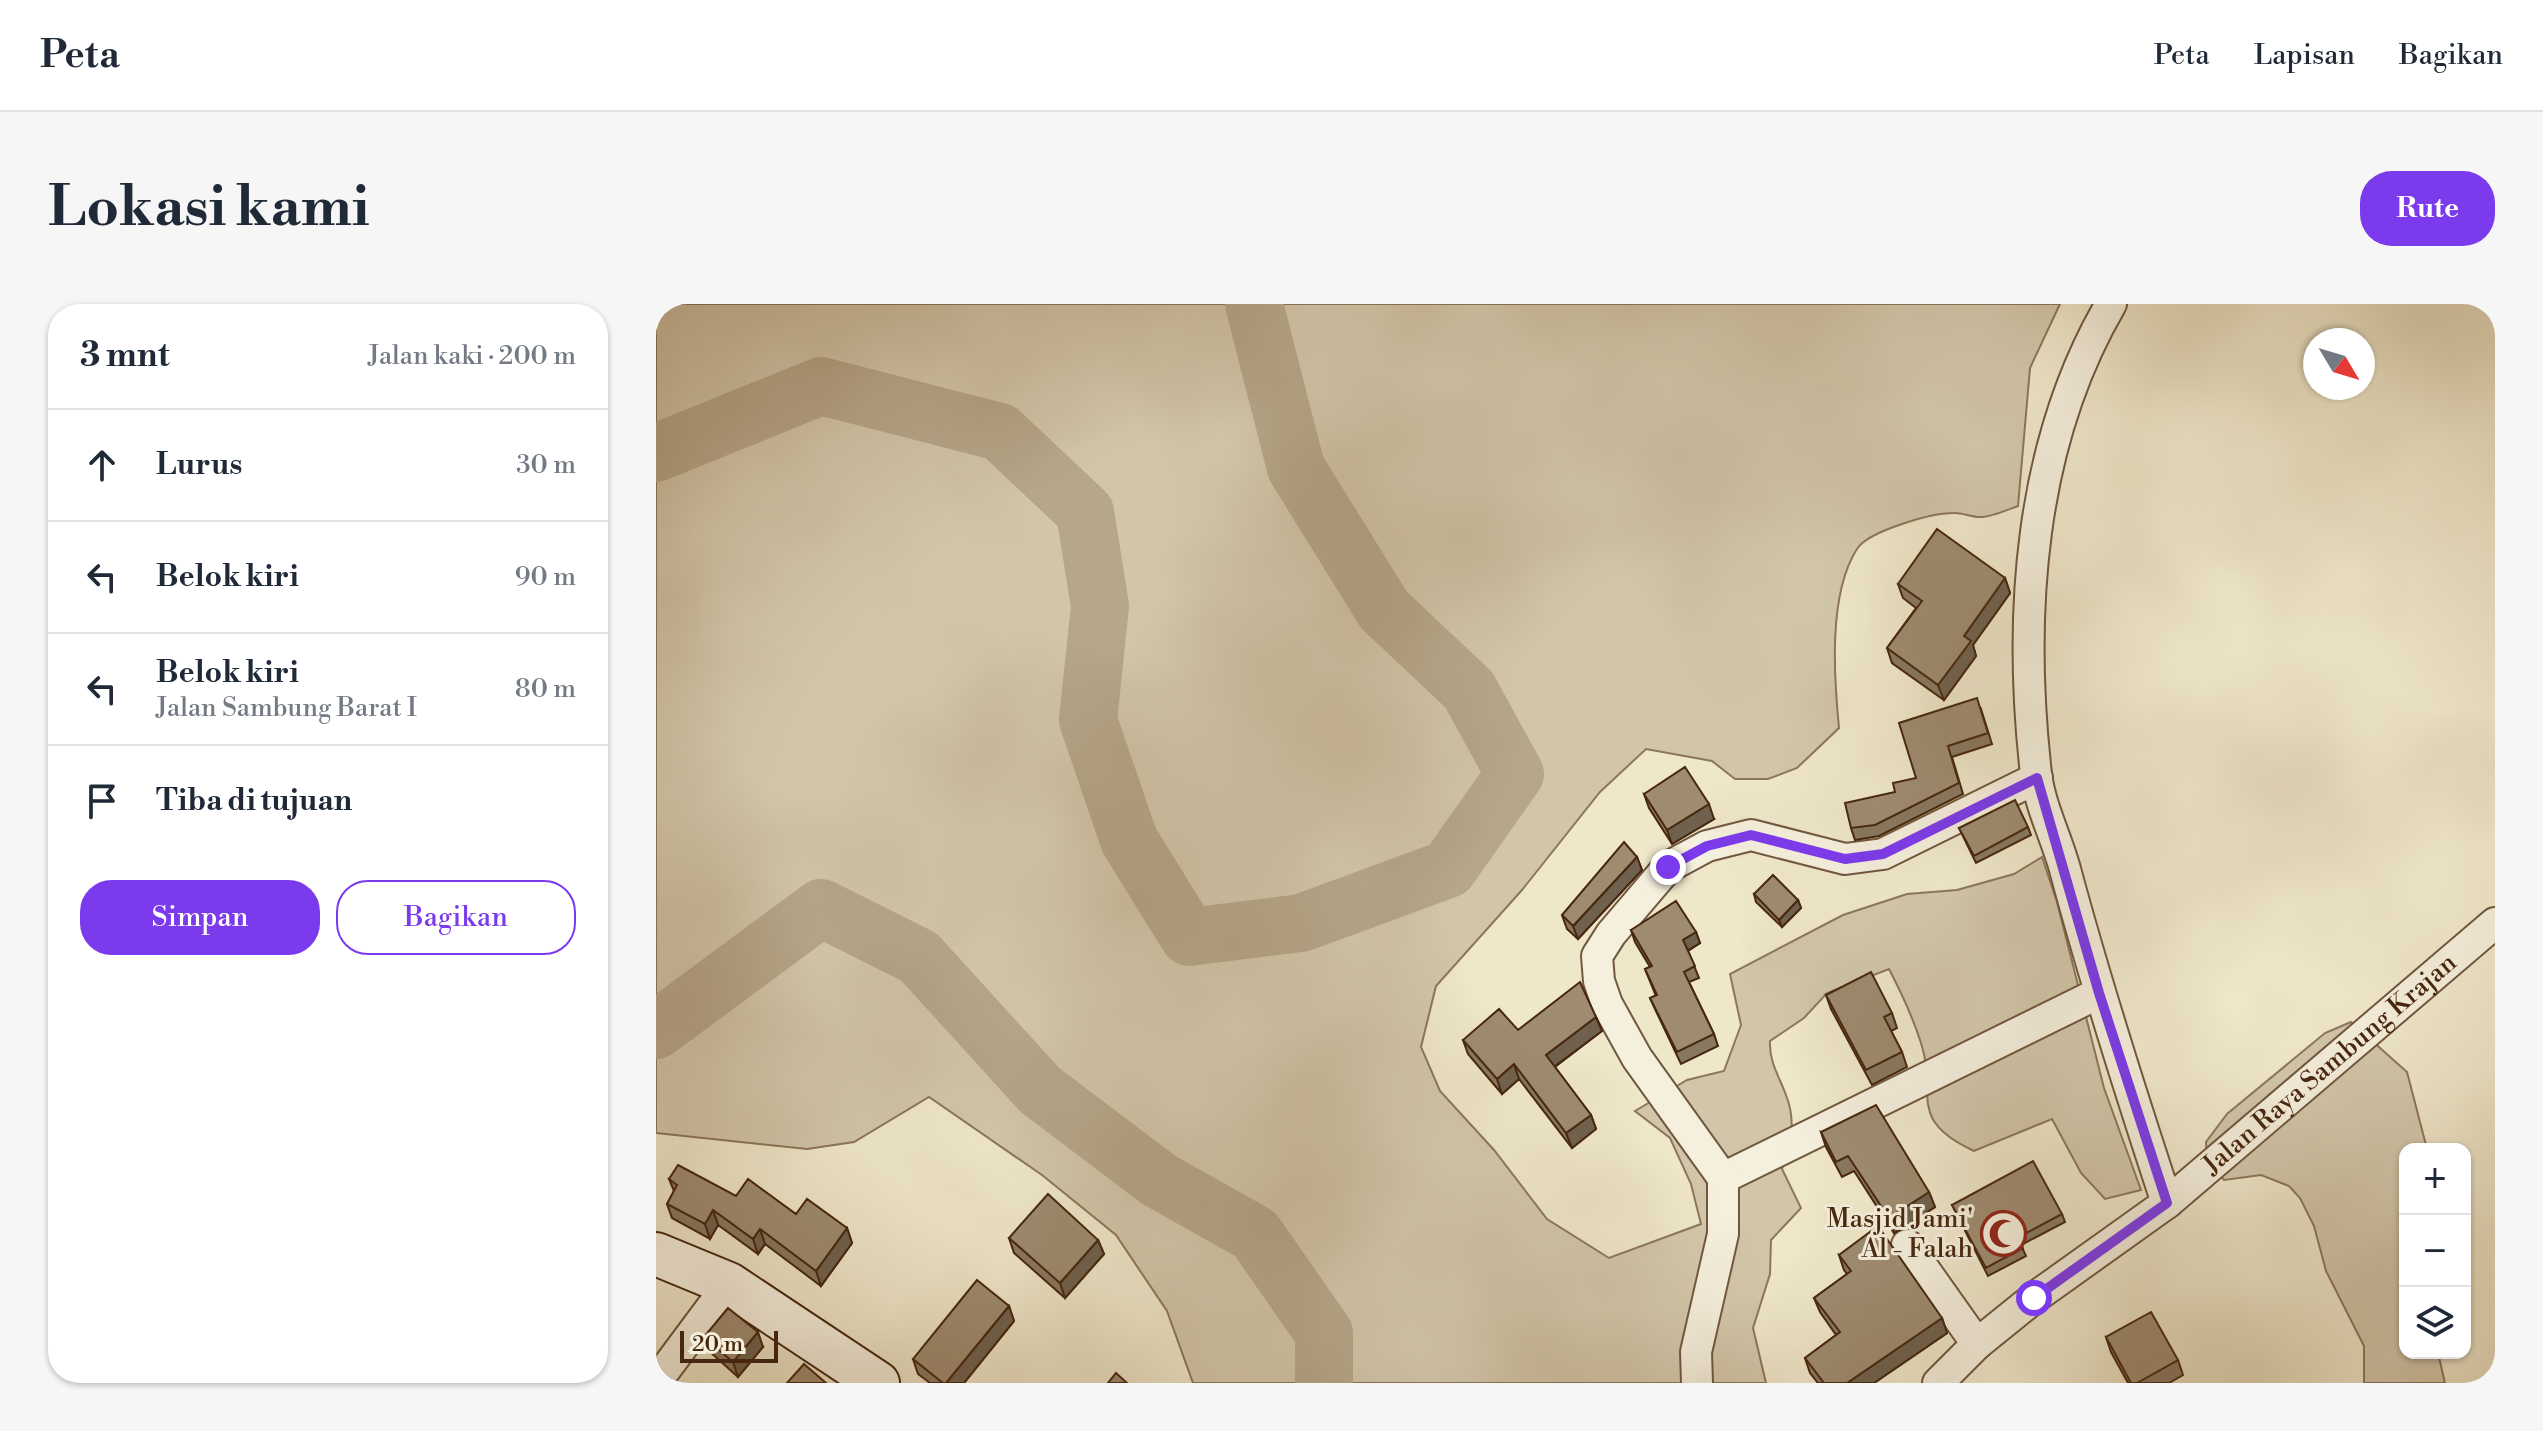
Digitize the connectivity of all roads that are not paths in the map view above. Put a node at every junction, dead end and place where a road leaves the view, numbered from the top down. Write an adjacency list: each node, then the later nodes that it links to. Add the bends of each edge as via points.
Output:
1 (2111, 304): 2 (street, via 2084,350 2040,490 2028,619)
2 (2037, 778): 4 (street); 5 (street, via 1883,854 1845,859 1751,835 1707,846 1668,867 1611,934 1597,956 1607,1004 1637,1058)
3 (2495, 923): 6 (street, Jalan Raya Sambung Krajan)
4 (2099, 993): 5 (street); 6 (street)
5 (1723, 1178): 13 (street, via 1723,1234 1696,1352)
6 (2167, 1203): 10 (street, Jalan Raya Sambung Krajan)
7 (1907, 1245): 10 (street)
8 (656, 1254): 9 (main road)
9 (729, 1284): 11 (street); 12 (main road)
10 (1977, 1344): 14 (street, Jalan Raya Sambung Krajan)
11 (656, 1382)
12 (878, 1383)
13 (1697, 1383)
14 (1938, 1383)

